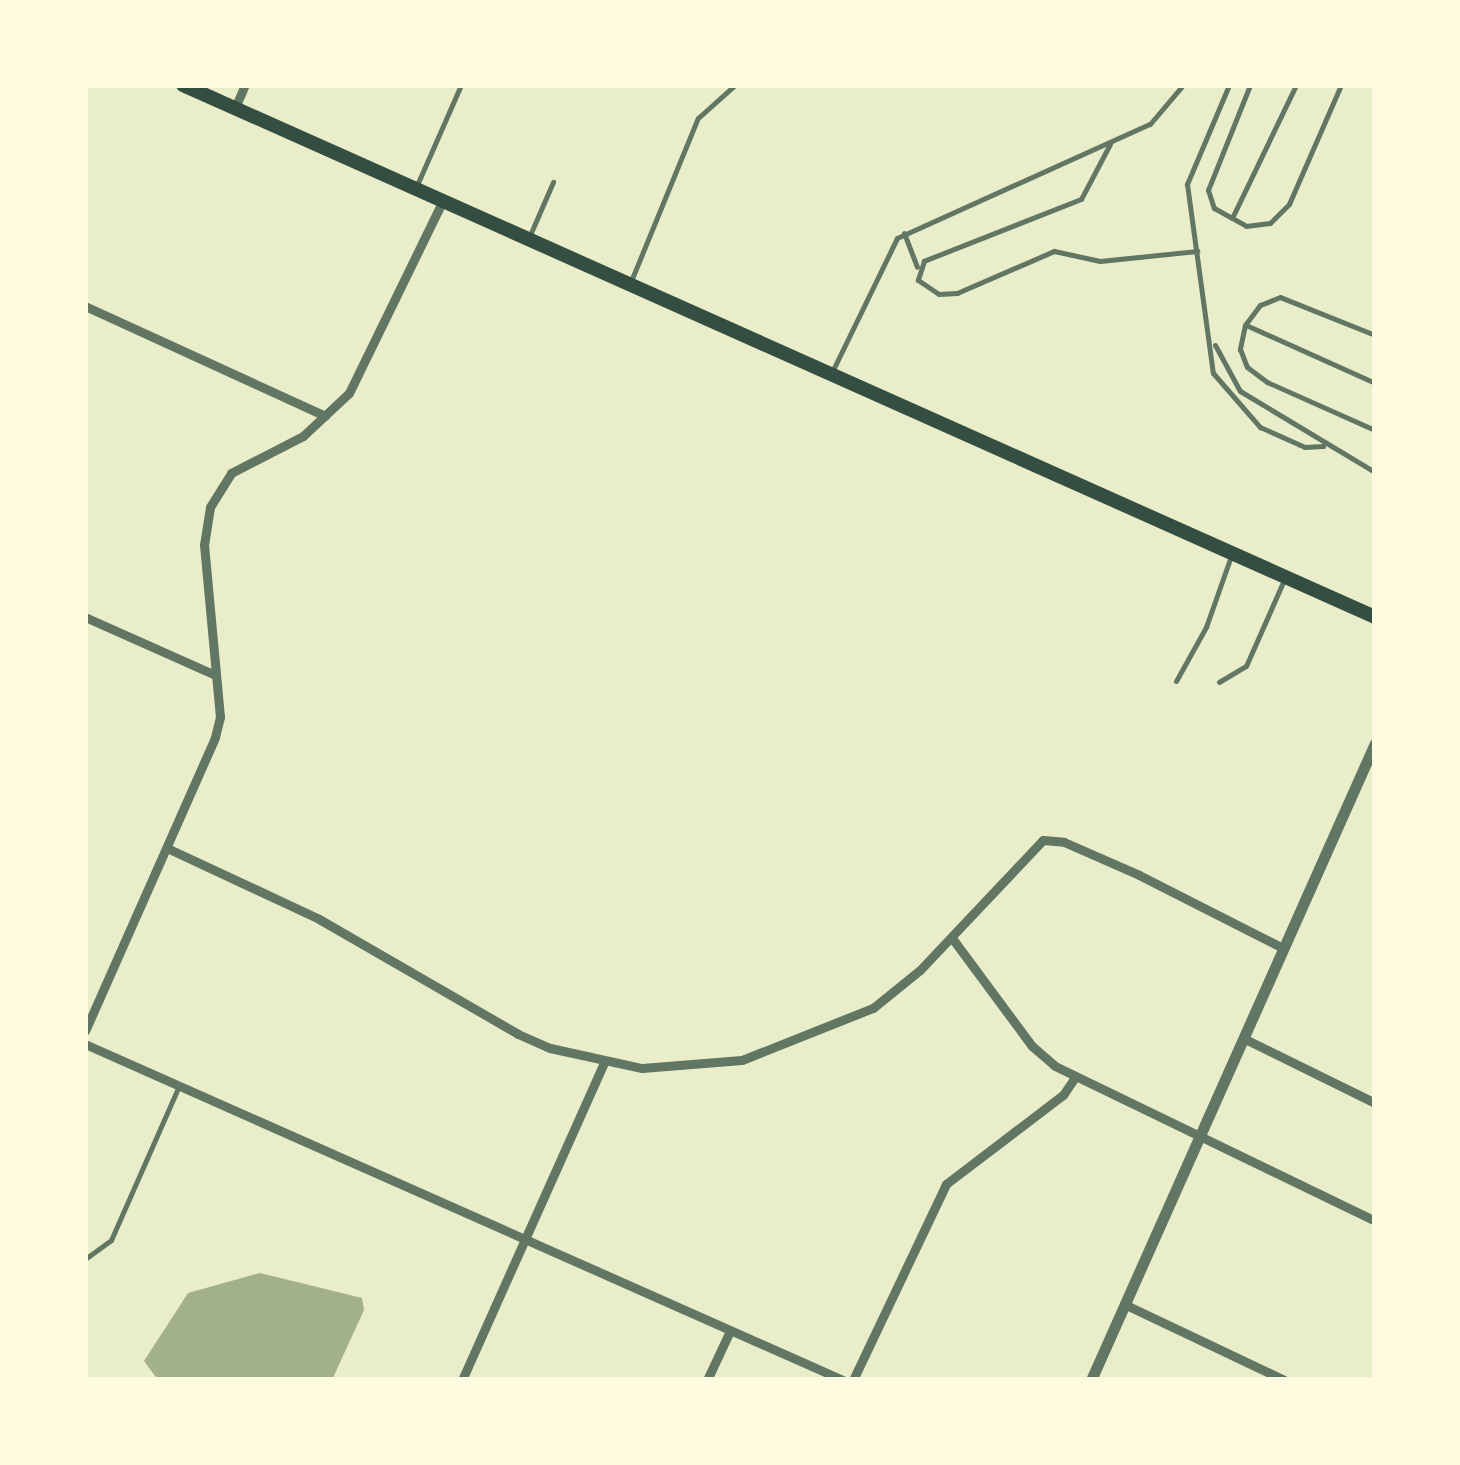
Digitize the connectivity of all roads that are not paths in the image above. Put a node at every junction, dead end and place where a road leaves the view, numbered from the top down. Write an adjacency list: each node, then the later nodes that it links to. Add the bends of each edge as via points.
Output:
1 (183, 85): 10 (main road)
2 (245, 85): 10 (street)
3 (461, 85): 13 (lane)
4 (735, 85): 20 (lane, via 698,118)
5 (1183, 85): 11 (lane, via 1163,116)
6 (1229, 85): 18 (lane, via 1187,184)
7 (1250, 85): 15 (lane, via 1208,190 1214,208)
8 (1296, 85): 15 (lane)
9 (1341, 85): 15 (lane, via 1289,204 1270,222 1246,226)
10 (235, 108): 13 (main road)
11 (1110, 144): 16 (lane); 19 (lane, via 1081,199)
12 (553, 182): 17 (lane)
13 (416, 188): 14 (main road)
14 (443, 200): 17 (main road); 27 (street, via 362,375)
15 (1232, 218)
16 (904, 234): 19 (lane); 25 (lane, via 884,253)
17 (529, 238): 20 (main road)
18 (1197, 250): 19 (lane, via 1100,261 1054,251 957,293 926,288); 24 (lane)
19 (918, 268)
20 (630, 284): 25 (main road)
21 (85, 306): 27 (street)
22 (1245, 325): 23 (lane, via 1260,305 1280,297); 26 (lane); 28 (lane, via 1240,349 1247,367)
23 (1375, 335)
24 (1214, 343): 29 (lane, via 1240,391 1306,427); 29 (lane, via 1213,373 1235,406 1260,427 1304,447)
25 (831, 374): 31 (main road)
26 (1375, 384)
27 (326, 416): 35 (street, via 288,446 231,473 210,506 204,545)
28 (1375, 430)
29 (1324, 446): 30 (lane)
30 (1375, 472)
31 (1232, 553): 32 (main road); 36 (lane, via 1206,627)
32 (1285, 577): 34 (main road); 37 (lane, via 1246,666)
33 (85, 617): 35 (street)
34 (1375, 617)
35 (215, 675): 41 (street, via 215,736)
36 (1176, 682)
37 (1218, 682)
38 (1375, 743): 39 (street)
39 (1362, 772): 40 (lane); 43 (street)
40 (1375, 778)
41 (167, 848): 44 (street); 47 (street, via 320,919 466,1009 550,1048)
42 (952, 938): 43 (street, via 1044,840 1140,875); 47 (street, via 872,1008 777,1049 707,1067); 48 (street, via 1032,1046)
43 (1284, 948): 45 (street)
44 (85, 1031)
45 (1243, 1038): 50 (street); 51 (street)
46 (85, 1044): 49 (street)
47 (604, 1062): 53 (street)
48 (1074, 1077): 51 (street); 60 (street, via 1064,1095 946,1184)
49 (179, 1086): 53 (street); 54 (lane, via 111,1240)
50 (1375, 1103)
51 (1199, 1136): 52 (street); 55 (street)
52 (1375, 1220)
53 (525, 1241): 56 (street); 57 (street)
54 (85, 1259)
55 (1124, 1304): 61 (street); 62 (street)
56 (730, 1331): 58 (street); 59 (street)
57 (462, 1380)
58 (708, 1380)
59 (844, 1380)
60 (853, 1380)
61 (1090, 1380)
62 (1284, 1380)

